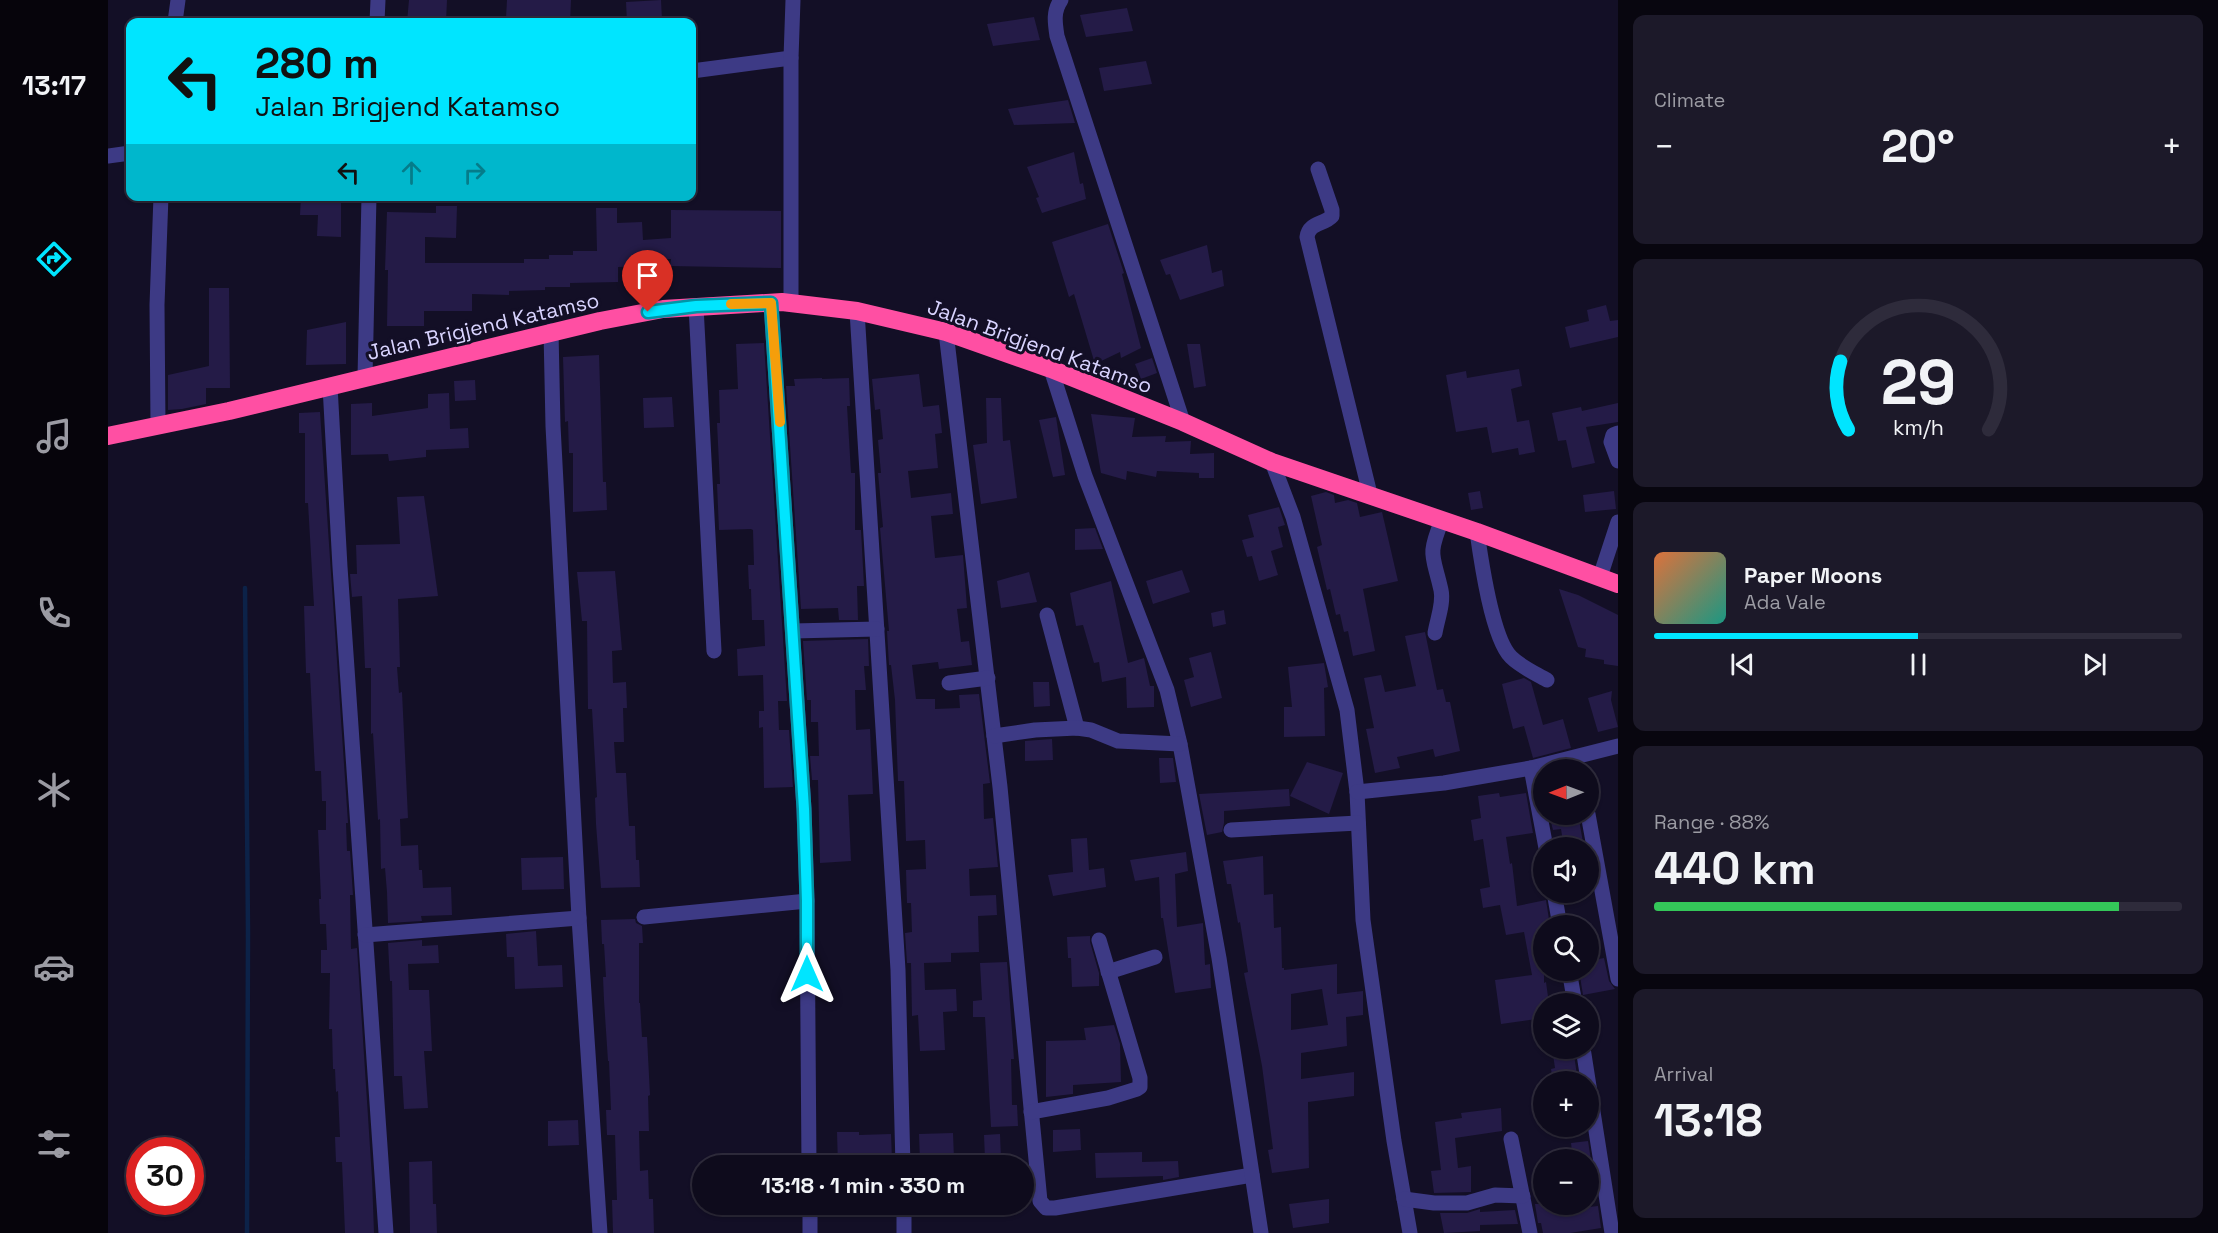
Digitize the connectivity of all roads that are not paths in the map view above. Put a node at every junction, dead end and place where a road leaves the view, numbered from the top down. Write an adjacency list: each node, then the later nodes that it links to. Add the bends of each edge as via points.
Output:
1 (178, 0): 5 (street)
2 (378, 0): 6 (street)
3 (792, 0): 7 (street)
4 (1061, 0): 23 (street, via 1054,22 1057,36)
5 (176, 18)
6 (377, 18)
7 (790, 58): 8 (street); 15 (street)
8 (696, 70)
9 (126, 154): 10 (street)
10 (108, 156)
11 (1318, 169): 29 (street, via 1332,216 1312,226 1306,237)
12 (161, 201): 24 (street)
13 (369, 201): 21 (street)
14 (771, 303): 15 (highway, Jalan Brigjend Katamso); 16 (highway, Jalan Brigjend Katamso); 37 (street)
15 (791, 303): 17 (highway, Jalan Brigjend Katamso)
16 (696, 306): 18 (highway, Jalan Brigjend Katamso); 39 (street)
17 (857, 311): 19 (highway, Jalan Brigjend Katamso); 36 (street)
18 (551, 331): 21 (highway, Jalan Brigjend Katamso); 56 (street)
19 (946, 333): 20 (highway, Jalan Brigjend Katamso); 40 (street)
20 (1051, 369): 23 (highway, Jalan Brigjend Katamso); 45 (street, via 1085,476 1167,690)
21 (365, 378): 22 (highway, Jalan Brigjend Katamso)
22 (330, 386): 24 (highway, Jalan Brigjend Katamso); 57 (street)
23 (1183, 422): 28 (highway, Jalan Brigjend Katamso)
24 (158, 425): 26 (highway, Jalan Brigjend Katamso)
25 (1618, 433): 27 (street, via 1611,442)
26 (108, 436)
27 (1618, 461)
28 (1272, 462): 29 (highway, Jalan Brigjend Katamso); 49 (street, via 1293,517 1339,680)
29 (1370, 494): 30 (highway, Jalan Brigjend Katamso)
30 (1442, 520): 32 (highway, Jalan Brigjend Katamso); 38 (street, via 1431,552 1441,591)
31 (1618, 522): 33 (street)
32 (1477, 532): 33 (highway, Jalan Brigjend Katamso); 41 (street, via 1486,589 1503,645 1521,665)
33 (1600, 577): 34 (highway, Jalan Brigjend Katamso)
34 (1618, 584)
35 (1047, 615): 43 (street)
36 (877, 629): 37 (street); 66 (street, via 898,970)
37 (793, 632): 54 (street)
38 (1435, 633)
39 (714, 651)
40 (988, 678): 42 (street); 44 (street)
41 (1547, 680)
42 (949, 683)
43 (1077, 728): 44 (street); 45 (street, via 1118,741)
44 (994, 736): 63 (street)
45 (1180, 744): 67 (street, via 1219,958)
46 (1618, 746): 47 (street)
47 (1588, 759)
48 (1531, 768): 49 (street); 53 (street)
49 (1357, 792): 50 (street)
50 (1358, 823): 52 (street); 69 (street, via 1363,920)
51 (1590, 825): 61 (street)
52 (1231, 830)
53 (1544, 837)
54 (807, 901): 55 (street); 65 (street)
55 (644, 917)
56 (579, 918): 57 (street); 73 (street)
57 (365, 935): 72 (street)
58 (1099, 940): 60 (street)
59 (1155, 957): 60 (street)
60 (1108, 972): 63 (street, via 1140,1087 1108,1098)
61 (1618, 979)
62 (1585, 1059): 79 (street)
63 (1031, 1112): 67 (street, via 1039,1195 1046,1208)
64 (1511, 1139): 68 (street)
65 (809, 1155)
66 (903, 1155)
67 (1252, 1175): 76 (street)
68 (1523, 1196): 69 (street, via 1495,1194 1467,1203); 78 (street)
69 (1404, 1199): 77 (street)
70 (810, 1215): 74 (street)
71 (904, 1215): 75 (street)
72 (386, 1233)
73 (600, 1233)
74 (810, 1233)
75 (904, 1233)
76 (1261, 1233)
77 (1410, 1233)
78 (1530, 1233)
79 (1612, 1233)

